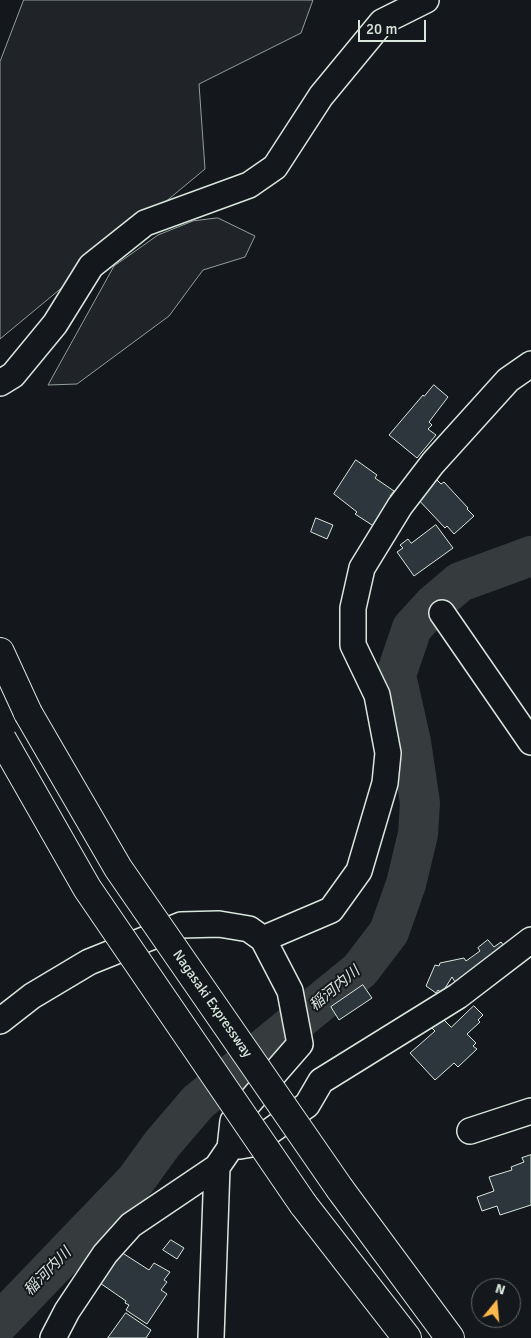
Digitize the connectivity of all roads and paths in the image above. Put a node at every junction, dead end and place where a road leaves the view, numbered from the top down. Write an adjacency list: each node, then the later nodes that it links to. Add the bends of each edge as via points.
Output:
1 (426, 0): 3 (street, via 382,22 321,96 275,167 249,185 145,224 91,266 55,324 13,375)
2 (531, 364): 8 (street, via 508,380 433,463 400,506 362,568 353,608 352,645 377,695 388,753 385,783 359,871 331,910)
3 (0, 383)
4 (442, 613): 7 (street)
5 (0, 652): 17 (highway, Nagasaki Expressway, bridge, via 28,713 118,868 340,1189)
6 (1, 738): 16 (highway, bridge, via 87,888 303,1204)
7 (531, 742)
8 (263, 939): 10 (street, via 249,929 219,924 181,925 89,962 32,996); 13 (street, via 290,991 300,1044 233,1121)
9 (531, 940): 13 (street, via 458,996 321,1081 307,1104 252,1144)
10 (0, 1021)
11 (531, 1111): 12 (street)
12 (470, 1131)
13 (223, 1158): 14 (street, via 131,1224 105,1254); 15 (street)
14 (53, 1338)
15 (211, 1338)
16 (407, 1338)
17 (450, 1338)

